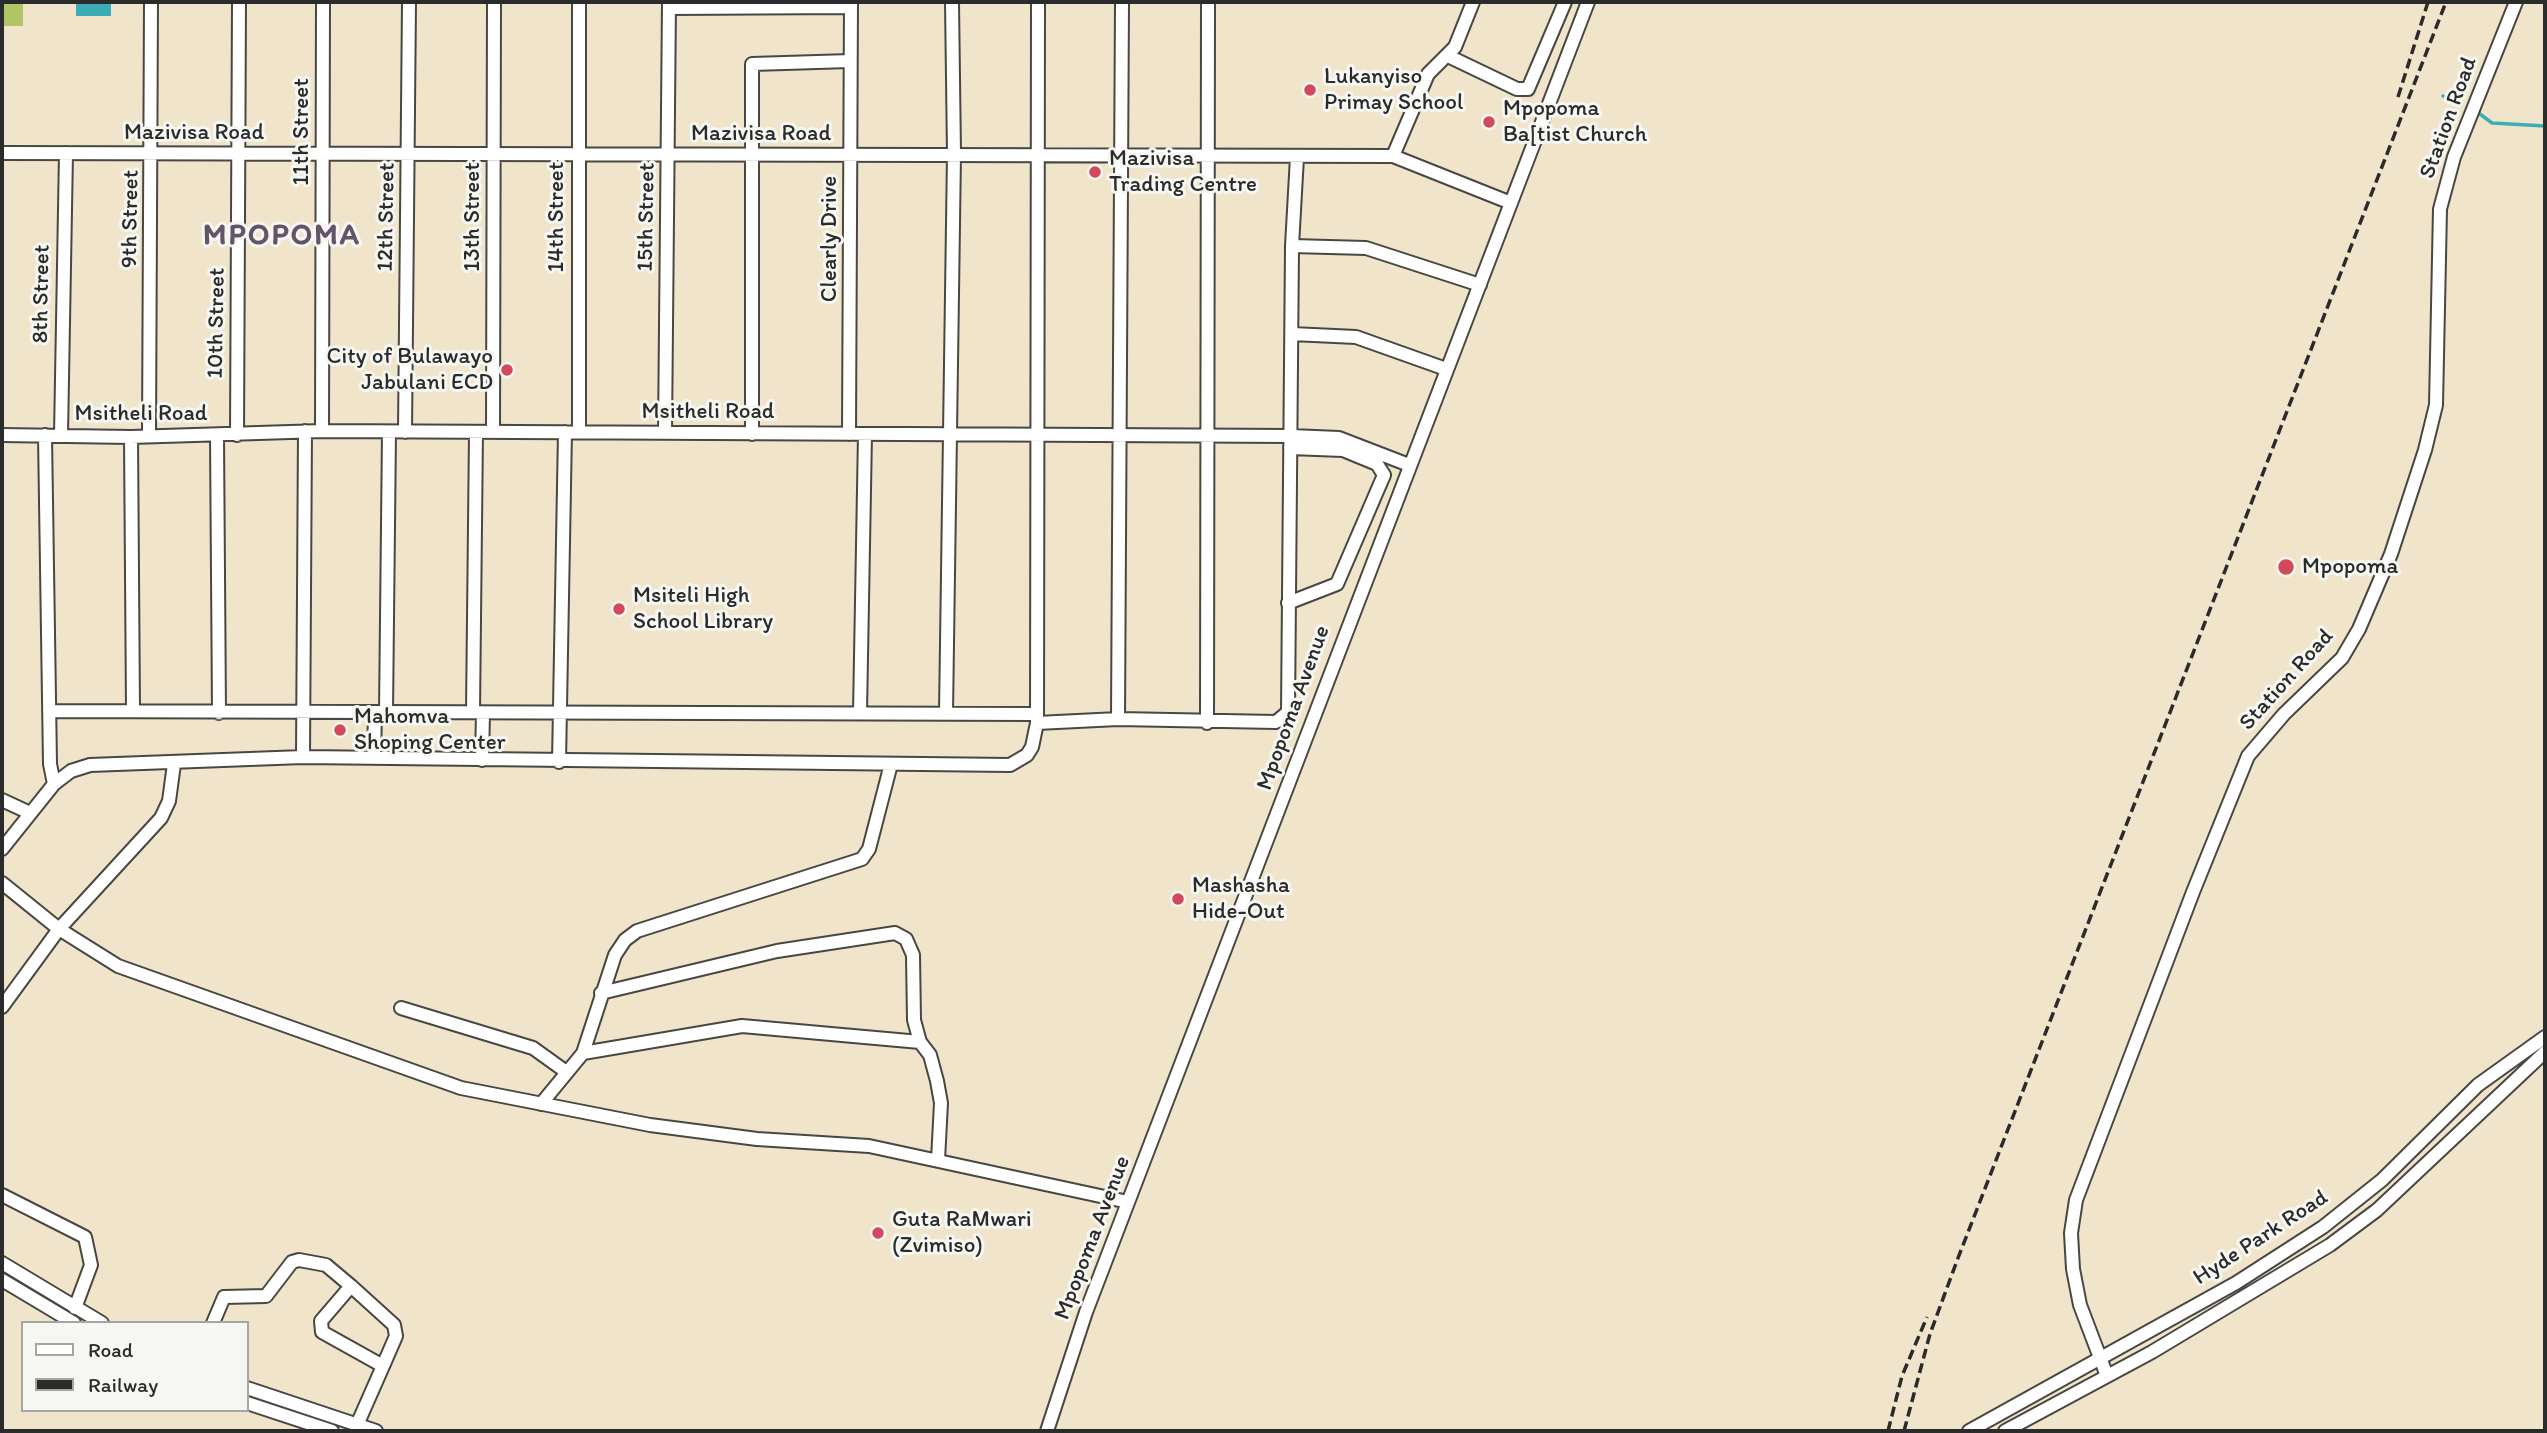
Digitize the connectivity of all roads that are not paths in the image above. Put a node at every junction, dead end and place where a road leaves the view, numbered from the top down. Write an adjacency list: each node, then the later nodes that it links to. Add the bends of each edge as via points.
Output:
1 (152, 2): 21 (street, 9th Street)
2 (239, 2): 27 (street, 10th Street)
3 (323, 2): 22 (street, 11th Street)
4 (409, 2): 23 (street, 12th Street)
5 (494, 2): 24 (street, 13th Street)
6 (579, 2): 28 (street, 14th Street)
7 (952, 2): 26 (street)
8 (1038, 2): 31 (street)
9 (1122, 2): 32 (street)
10 (1208, 2): 33 (street)
11 (1473, 2): 17 (street)
12 (1565, 2): 17 (street, via 1528,89 1517,89)
13 (1588, 2): 36 (street, Mpopoma Avenue)
14 (2516, 2): 109 (street, Station Road, via 2446,183 2439,226 2436,405 2391,554 2342,657 2249,755 2076,1200 2071,1233 2073,1269)
15 (669, 5): 16 (street); 25 (street, 15th Street)
16 (851, 5): 18 (street, Clearly Drive)
17 (1448, 56): 34 (street, via 1428,74)
18 (850, 61): 29 (street, via 752,64); 30 (street, Clearly Drive)
19 (2, 153): 20 (street, Mazivisa Road)
20 (66, 153): 21 (street, Mazivisa Road); 54 (street, 8th Street)
21 (153, 154): 27 (street, Mazivisa Road); 58 (street, 9th Street)
22 (323, 154): 23 (street, Mazivisa Road); 27 (street, Mazivisa Road); 41 (street, 11th Street)
23 (408, 154): 24 (street, Mazivisa Road); 44 (street, 12th Street)
24 (494, 154): 28 (street, Mazivisa Road); 46 (street, 13th Street)
25 (668, 154): 28 (street, Mazivisa Road); 29 (street, Mazivisa Road); 48 (street, 15th Street)
26 (954, 154): 30 (street, Mazivisa Road); 31 (street, Mazivisa Road); 56 (street)
27 (240, 155): 55 (street, 10th Street)
28 (578, 155): 47 (street, 14th Street)
29 (752, 155): 30 (street, Mazivisa Road); 49 (street)
30 (851, 155): 50 (street, Clearly Drive)
31 (1039, 155): 32 (street, Mazivisa Road); 57 (street)
32 (1122, 155): 33 (street, Mazivisa Road); 60 (street)
33 (1207, 155): 35 (street, Mazivisa Road); 62 (street)
34 (1393, 156): 35 (street, Mazivisa Road); 36 (street, Mazivisa Road)
35 (1297, 157): 37 (street)
36 (1511, 203): 38 (street, Mpopoma Avenue)
37 (1292, 246): 38 (street, via 1366,248); 39 (street)
38 (1480, 285): 40 (street, Mpopoma Avenue)
39 (1292, 334): 40 (street, via 1356,337); 63 (street)
40 (1447, 369): 64 (street, Mpopoma Avenue)
41 (321, 431): 42 (street, Msitheli Road); 43 (street, Msitheli Road)
42 (305, 432): 55 (street, Msitheli Road); 71 (street)
43 (389, 432): 44 (street, Msitheli Road); 68 (street)
44 (405, 432): 45 (street, Msitheli Road)
45 (475, 432): 46 (street, Msitheli Road); 69 (street)
46 (493, 432): 47 (street, Msitheli Road)
47 (572, 432): 48 (street, Msitheli Road); 72 (street, 14th Street)
48 (665, 433): 49 (street, Msitheli Road)
49 (752, 434): 50 (street, Msitheli Road)
50 (849, 434): 51 (street, Msitheli Road)
51 (865, 434): 56 (street, Msitheli Road); 73 (street)
52 (2, 435): 53 (street, Msitheli Road)
53 (45, 435): 54 (street, Msitheli Road); 66 (street)
54 (61, 435): 61 (street, Msitheli Road)
55 (237, 435): 59 (street, Msitheli Road)
56 (951, 435): 57 (street, Msitheli Road); 74 (street)
57 (1035, 435): 60 (street, Msitheli Road); 75 (street)
58 (149, 436): 59 (street, Msitheli Road); 61 (street, Msitheli Road)
59 (218, 436): 70 (street)
60 (1122, 436): 62 (street, Msitheli Road); 76 (street)
61 (131, 437): 67 (street)
62 (1208, 437): 63 (street, Msitheli Road); 77 (street)
63 (1291, 442): 64 (street, Msitheli Road, via 1339,438); 65 (street); 65 (street, via 1343,450 1377,464 1384,475 1337,584)
64 (1409, 466): 101 (street, Mpopoma Avenue)
65 (1288, 603): 77 (street, via 1288,712 1276,722)
66 (49, 711): 67 (street); 84 (street)
67 (133, 711): 70 (street)
68 (381, 712): 69 (street); 71 (street); 79 (street)
69 (478, 712): 72 (street); 80 (street)
70 (219, 713): 71 (street)
71 (302, 713): 78 (street)
72 (560, 713): 73 (street); 81 (street, 14th Street)
73 (860, 713): 74 (street)
74 (946, 713): 75 (street)
75 (1036, 718): 76 (street); 83 (street, via 1032,747 1010,765)
76 (1118, 719): 77 (street)
77 (1207, 723)
78 (303, 757): 79 (street); 82 (street)
79 (374, 758): 80 (street)
80 (482, 760): 81 (street)
81 (559, 761): 83 (street)
82 (174, 764): 84 (street, via 90,765 71,771); 89 (street, via 169,801 161,818)
83 (891, 764): 90 (street, via 869,849 862,859 637,931 615,955)
84 (54, 784): 86 (street)
85 (2, 800): 86 (street)
86 (30, 813): 87 (street)
87 (2, 849)
88 (2, 883): 89 (street)
89 (59, 929): 91 (street); 98 (street, via 118,966 461,1088)
90 (601, 993): 94 (street, via 777,951 895,933 906,939 913,955 914,1020); 96 (street)
91 (2, 1007)
92 (401, 1007): 97 (street, via 533,1048)
93 (2545, 1037): 109 (street, Hyde Park Road, via 2478,1085 2382,1180 2323,1227 2236,1283)
94 (920, 1042): 96 (street, via 742,1026); 99 (street, via 930,1055 939,1092)
95 (2545, 1052): 111 (street, Hyde Park Road, via 2368,1217 2280,1278)
96 (583, 1054): 97 (street)
97 (565, 1072): 98 (street)
98 (541, 1104): 99 (street, via 650,1125 757,1139 869,1146)
99 (938, 1160): 101 (street)
100 (2, 1195): 105 (street, via 85,1237 91,1265)
101 (1128, 1202): 117 (street, Mpopoma Avenue)
102 (2, 1264): 105 (street)
103 (2, 1280): 106 (street)
104 (351, 1286): 108 (street, via 326,1265 299,1260 287,1267 265,1296 224,1297); 110 (street, via 396,1330); 110 (street, via 321,1321 322,1332)
105 (75, 1308): 107 (street)
106 (71, 1321)
107 (98, 1321)
108 (214, 1321)
109 (2099, 1360): 111 (street, Station Road); 118 (street, Hyde Park Road)
110 (383, 1366): 114 (street)
111 (2107, 1376): 119 (street, Hyde Park Road)
112 (248, 1388): 114 (street)
113 (248, 1403): 115 (street)
114 (357, 1425): 116 (street)
115 (332, 1431)
116 (376, 1431)
117 (1047, 1431)
118 (1969, 1431)
119 (2005, 1431)

